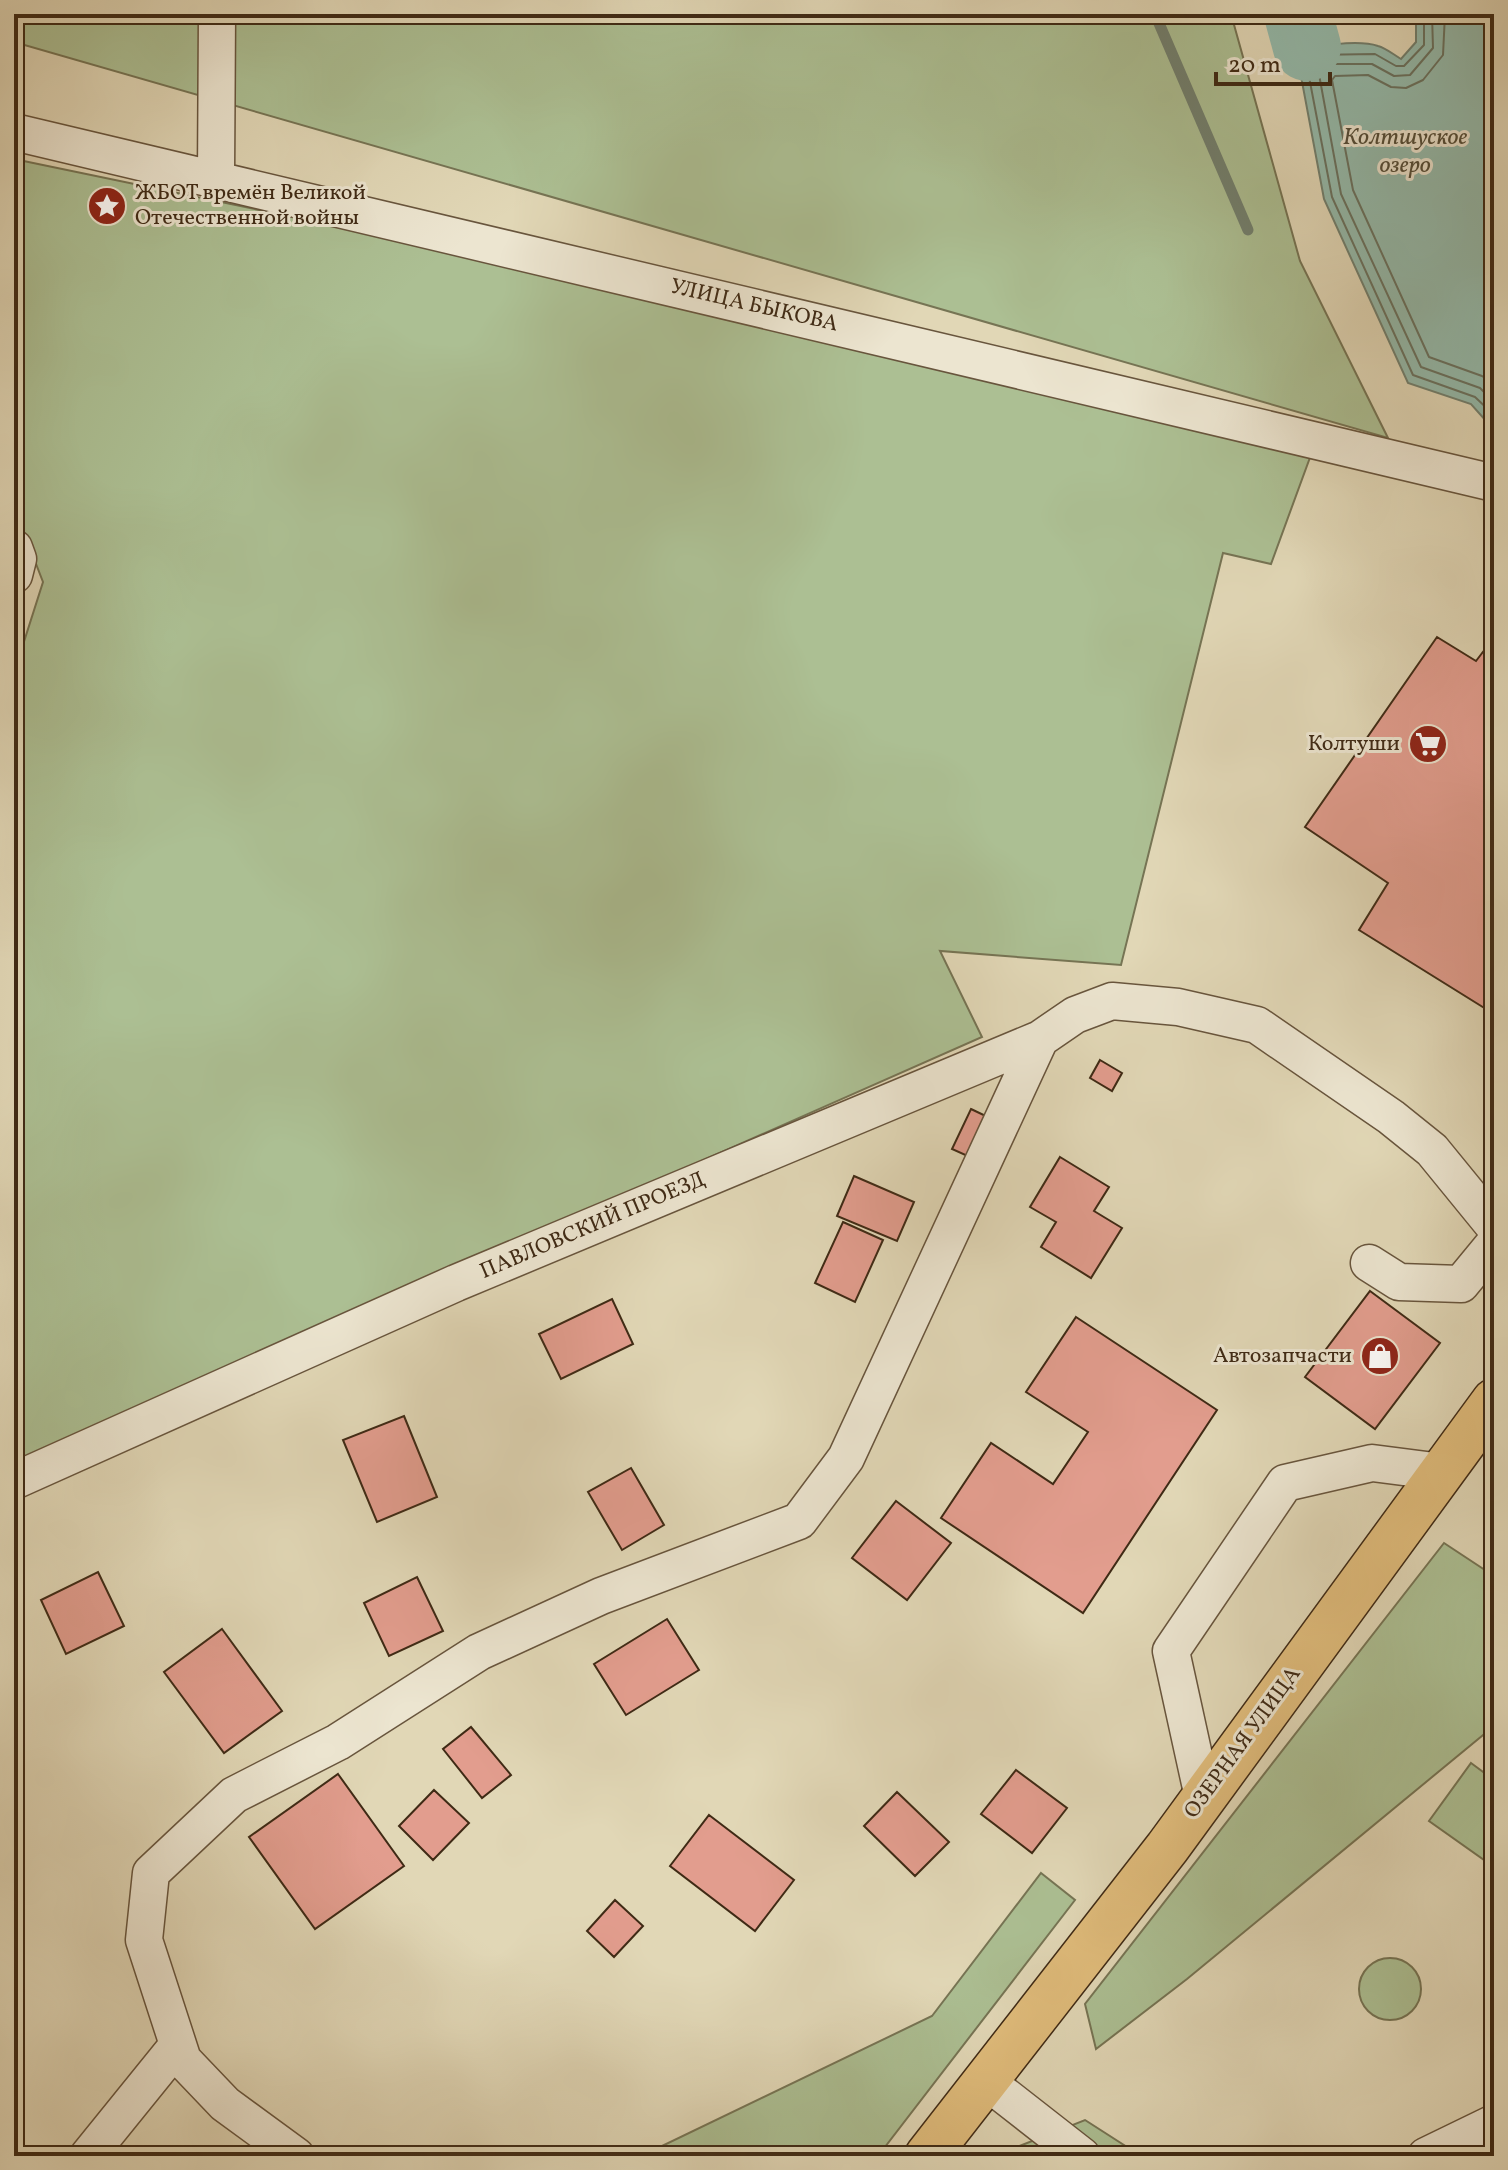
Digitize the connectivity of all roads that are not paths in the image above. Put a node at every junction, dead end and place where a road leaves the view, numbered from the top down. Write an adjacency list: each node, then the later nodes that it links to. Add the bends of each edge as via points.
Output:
1 (217, 14): 3 (street)
2 (14, 132): 3 (street, УЛИЦА БЫКОВА)
3 (216, 177): 4 (street, УЛИЦА БЫКОВА)
4 (1494, 483)
5 (14, 548): 6 (street)
6 (14, 575)
7 (1040, 1039): 8 (street, ПАВЛОВСКИЙ ПРОЕЗД, via 1075,1015 1112,1001 1178,1007 1257,1025 1432,1150); 13 (street, ПАВЛОВСКИЙ ПРОЕЗД, via 456,1283); 15 (street, via 846,1458 799,1521 601,1596 479,1652 338,1742 234,1795 151,1873 144,1940)
8 (1494, 1226)
9 (1494, 1244): 10 (street, via 1461,1284 1399,1282)
10 (1369, 1263)
11 (1494, 1401): 12 (main road, ОЗЕРНАЯ УЛИЦА)
12 (1442, 1472): 14 (main road, ОЗЕРНАЯ УЛИЦА); 14 (street, via 1372,1463 1285,1483 1171,1651)
13 (14, 1481)
14 (1203, 1797): 16 (main road, ОЗЕРНАЯ УЛИЦА)
15 (177, 2046): 18 (street); 19 (street, via 183,2060 225,2104)
16 (986, 2081): 20 (main road, ОЗЕРНАЯ УЛИЦА); 21 (street)
17 (1494, 2123): 22 (street)
18 (88, 2156)
19 (296, 2156)
20 (927, 2156)
21 (1082, 2156)
22 (1426, 2156)

